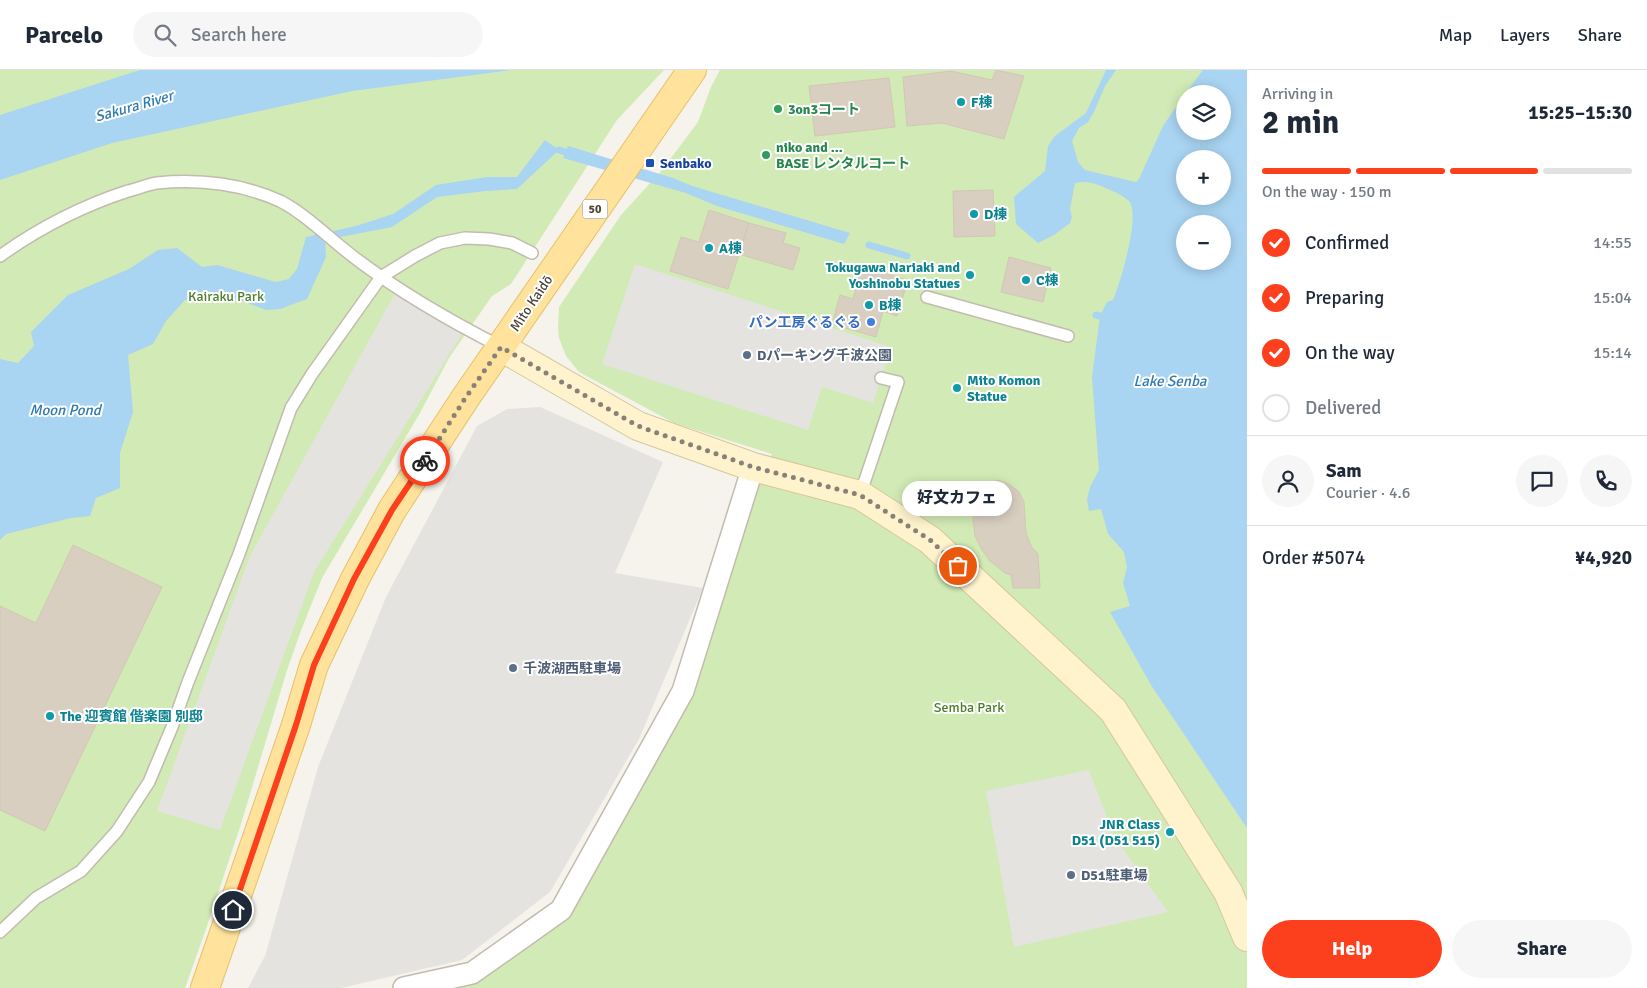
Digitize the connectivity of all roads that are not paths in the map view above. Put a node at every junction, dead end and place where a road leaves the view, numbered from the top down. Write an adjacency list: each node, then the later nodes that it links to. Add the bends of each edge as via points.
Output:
1 (691, 71): 7 (main road, Mito Kaidō / 50)
2 (532, 253): 4 (lane, via 512,243 465,238 440,243)
3 (0, 256): 4 (lane, via 27,236 111,197 156,183 204,182 232,185 281,202)
4 (380, 277): 7 (lane); 11 (lane, via 291,408 239,554 149,782 117,831 81,871 36,898)
5 (927, 296): 6 (lane)
6 (1068, 336)
7 (501, 347): 9 (street, via 638,426); 13 (main road, Mito Kaidō / 50, via 392,510 332,626 314,665)
8 (881, 378): 10 (lane, via 898,382)
9 (753, 467): 10 (street); 14 (street, via 684,691 561,910 472,973)
10 (860, 495): 12 (street, via 930,540 1113,710 1228,892)
11 (0, 932)
12 (1247, 937)
13 (205, 988)
14 (404, 988)

